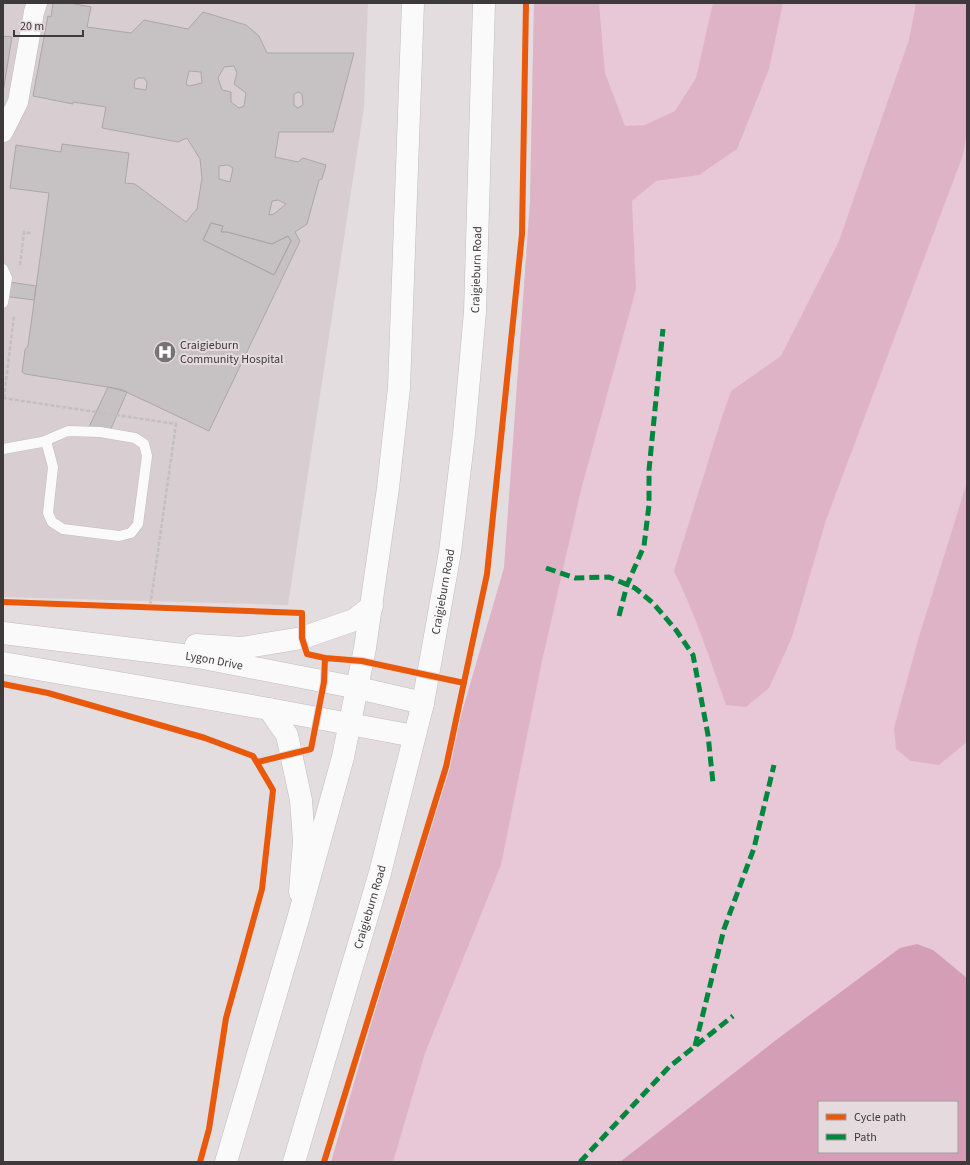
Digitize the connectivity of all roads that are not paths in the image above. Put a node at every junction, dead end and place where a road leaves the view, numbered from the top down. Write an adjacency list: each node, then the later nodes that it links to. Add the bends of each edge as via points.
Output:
1 (38, 3): 4 (street, via 34,12 18,102)
2 (413, 3): 9 (main road, via 399,388)
3 (484, 3): 13 (main road, Craigieburn Road, via 475,312 465,427 450,552)
4 (3, 132)
5 (3, 269): 6 (lane, via 7,278)
6 (3, 303)
7 (46, 441): 7 (lane, via 68,431 81,430 135,438 144,444 148,456 138,524 131,533 119,536 62,529 52,522 48,513 53,467); 8 (lane)
8 (3, 449)
9 (372, 606): 10 (main road, via 354,620 302,638 241,648 102,634); 12 (main road)
10 (9, 633): 12 (main road, Lygon Drive, via 198,657)
11 (3, 662): 14 (main road)
12 (358, 688): 13 (main road, Lygon Drive); 15 (main road)
13 (423, 703): 16 (main road, Craigieburn Road)
14 (269, 709): 15 (main road); 17 (main road, via 287,735 301,800 304,841)
15 (350, 724): 16 (main road); 17 (main road)
16 (414, 736): 19 (main road, Craigieburn Road, via 380,873)
17 (298, 919): 18 (main road)
18 (226, 1162)
19 (294, 1162)

